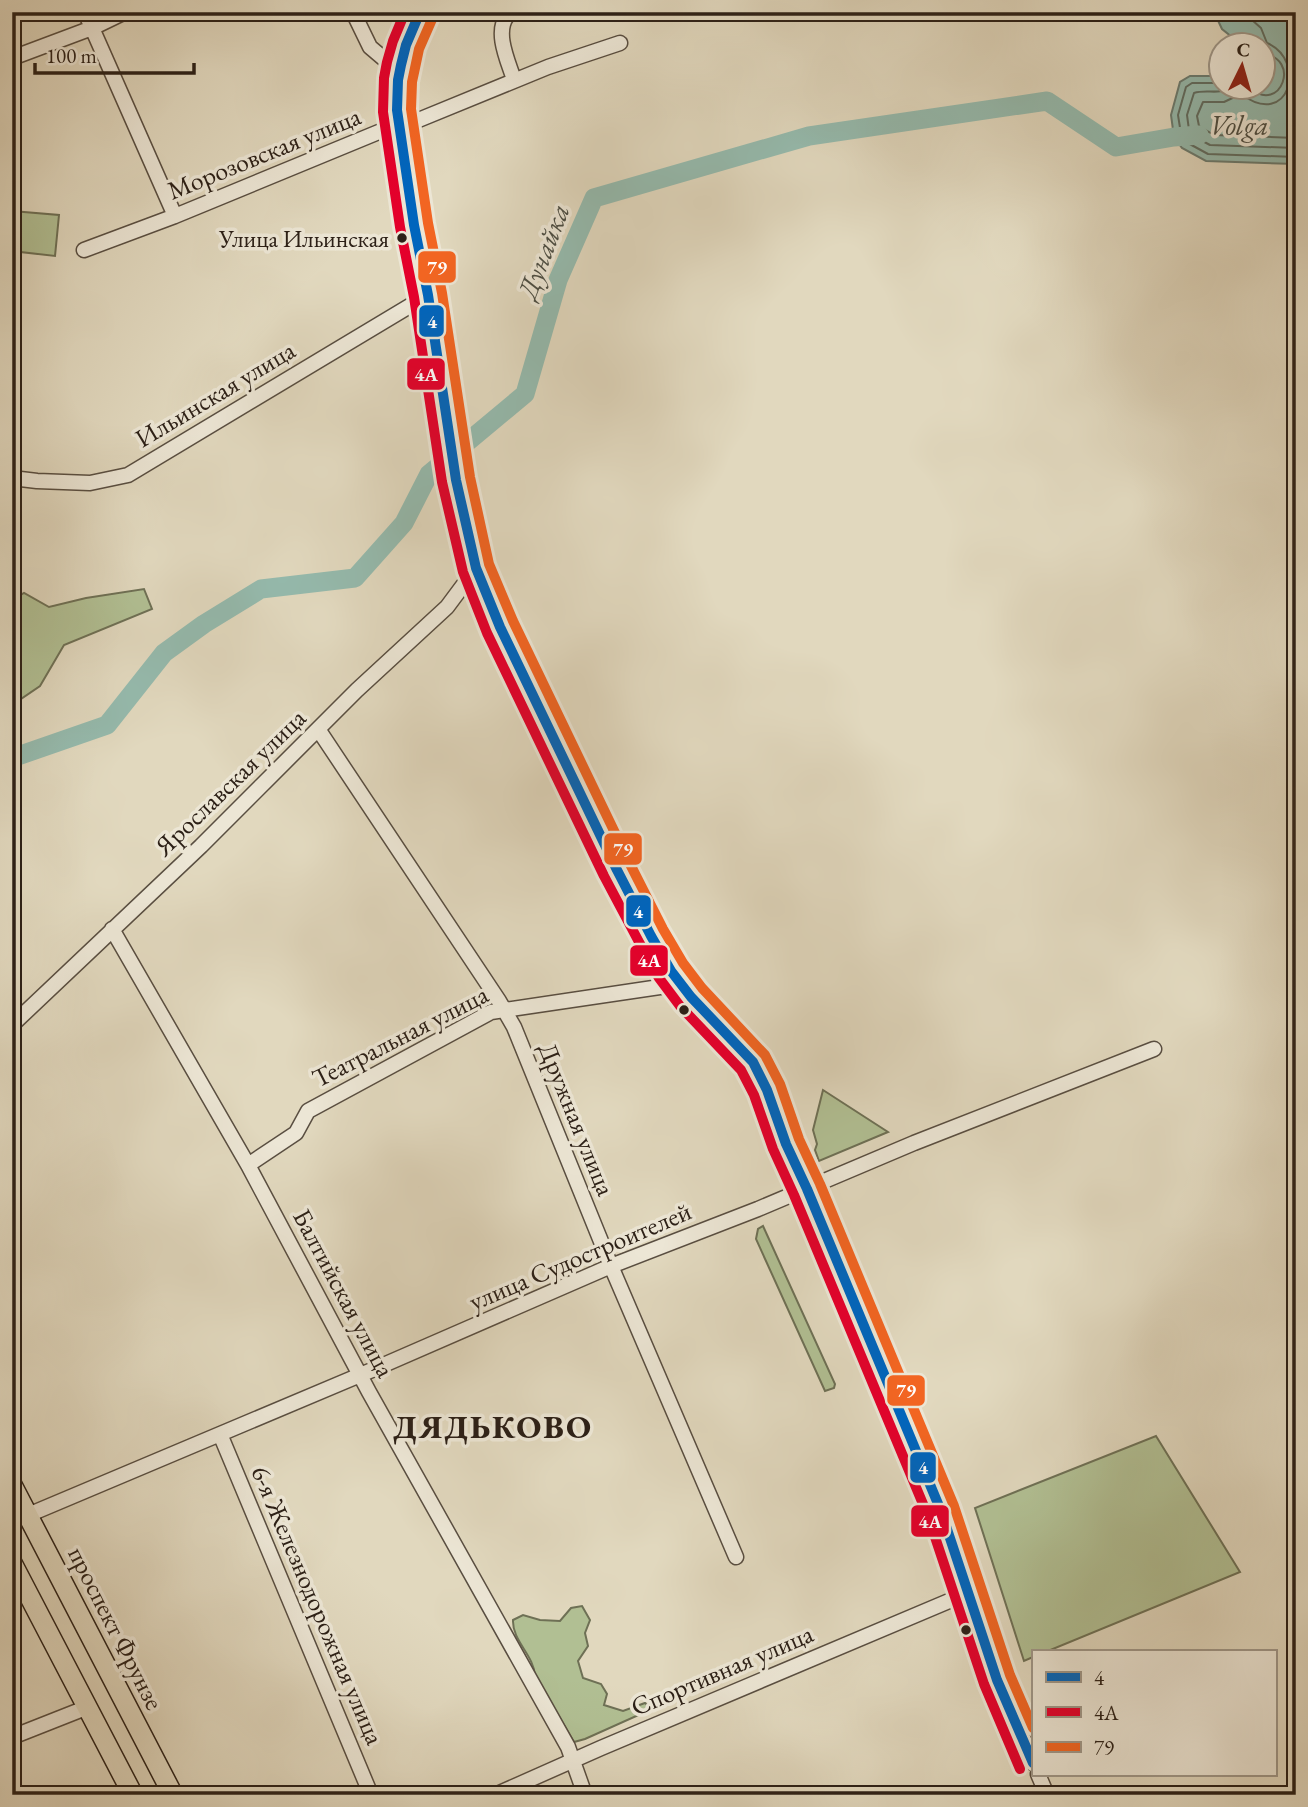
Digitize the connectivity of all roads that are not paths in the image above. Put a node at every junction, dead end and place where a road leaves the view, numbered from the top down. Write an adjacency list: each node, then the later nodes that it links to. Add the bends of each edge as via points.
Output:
1 (85, 12): 6 (street)
2 (125, 12): 6 (street)
3 (353, 12): 9 (street, via 370,47 390,64)
4 (419, 12): 9 (street)
5 (507, 16): 10 (street, via 503,42)
6 (92, 28): 8 (street); 12 (street)
7 (620, 43): 10 (street, Морозовская улица)
8 (12, 58)
9 (401, 65): 11 (street)
10 (514, 80): 11 (street, Морозовская улица)
11 (399, 126): 12 (street, Морозовская улица); 14 (street)
12 (175, 216): 13 (street, Морозовская улица)
13 (84, 250)
14 (428, 295): 15 (street, Ильинская улица, via 128,475 90,483); 16 (street, via 456,480)
15 (12, 478)
16 (476, 568): 17 (street, Ярославская улица, via 447,607); 19 (street, via 626,888)
17 (318, 729): 18 (street, Ярославская улица); 20 (street, Дружная улица)
18 (112, 929): 21 (street, Ярославская улица); 23 (street, Балтийская улица)
19 (680, 984): 20 (street, Театральная улица); 24 (street, via 753,1062)
20 (503, 1009): 23 (street, Театральная улица, via 308,1111 296,1133); 25 (street, Дружная улица)
21 (12, 1025)
22 (1154, 1049): 24 (street, улица Судостроителей)
23 (248, 1165): 26 (street, Балтийская улица)
24 (807, 1189): 25 (street, улица Судостроителей); 32 (street, via 941,1511)
25 (611, 1266): 26 (street, улица Судостроителей); 30 (street, Дружная улица)
26 (360, 1375): 27 (street, улица Судостроителей); 35 (street, Балтийская улица)
27 (220, 1434): 29 (street, улица Судостроителей); 40 (street, 6-я Железнодорожная улица)
28 (12, 1485): 29 (main road, проспект Фрунзе)
29 (28, 1515): 39 (main road, проспект Фрунзе)
30 (736, 1557)
31 (12, 1563): 33 (main road)
32 (968, 1593): 35 (street, Спортивная улица); 36 (street, via 997,1680)
33 (88, 1707): 34 (street); 38 (main road)
34 (12, 1737)
35 (572, 1760): 41 (street, Спортивная улица); 42 (street, Балтийская улица)
36 (1032, 1761)
37 (1039, 1776): 43 (street)
38 (133, 1795)
39 (173, 1795)
40 (371, 1795)
41 (495, 1795)
42 (586, 1795)
43 (1047, 1795)

